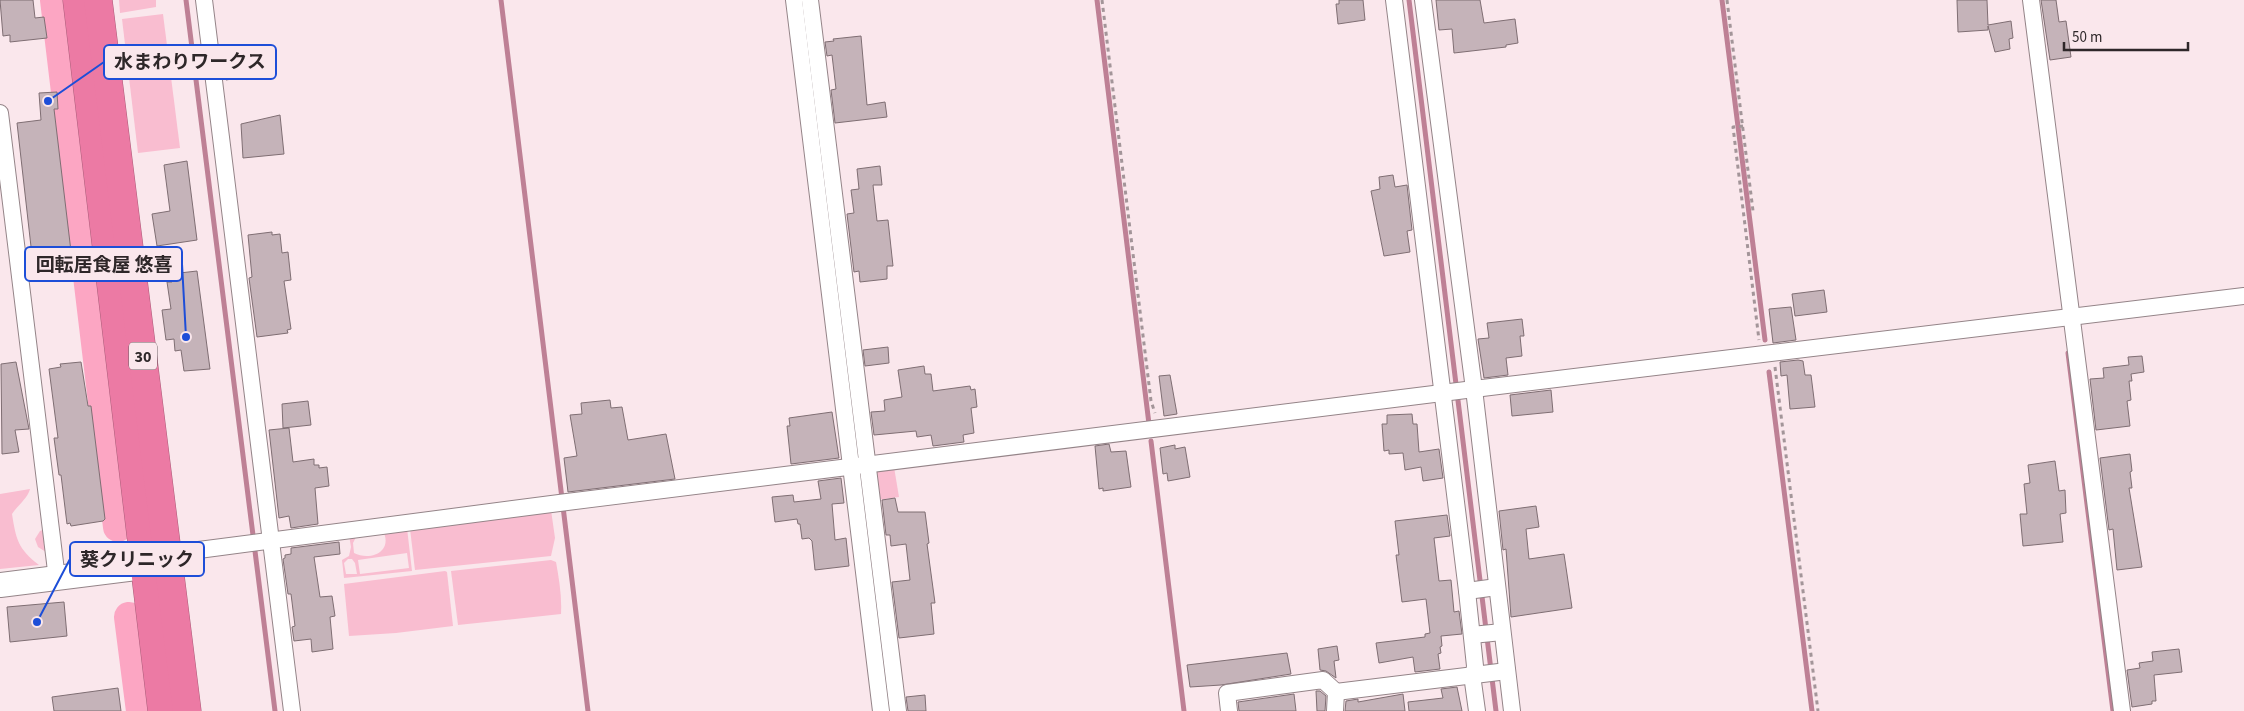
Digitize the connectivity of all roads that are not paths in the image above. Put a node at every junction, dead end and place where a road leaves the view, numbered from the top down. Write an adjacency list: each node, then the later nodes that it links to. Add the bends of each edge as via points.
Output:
1 (77, 0): 16 (highway, 30)
2 (98, 0): 16 (highway, 30)
3 (204, 0): 15 (street)
4 (794, 0): 14 (street)
5 (810, 0): 14 (street)
6 (1394, 0): 13 (street)
7 (1423, 0): 13 (street)
8 (2031, 0): 12 (street)
9 (0, 113): 10 (street)
10 (5, 194): 17 (street)
11 (2244, 296): 12 (street)
12 (2067, 318): 13 (street); 32 (street)
13 (1459, 391): 14 (street); 19 (street); 19 (street)
14 (859, 466): 15 (street); 26 (street); 27 (street)
15 (260, 543): 16 (street, via 191,551); 25 (street)
16 (156, 563): 17 (street); 23 (highway, 30); 24 (highway, 30)
17 (57, 579): 18 (street)
18 (0, 585)
19 (1482, 589): 20 (street); 20 (street)
20 (1487, 633): 21 (street); 21 (street)
21 (1491, 673): 22 (street); 30 (street); 31 (street)
22 (1336, 692): 28 (street, via 1323,680 1227,693); 29 (street)
23 (162, 711)
24 (187, 711)
25 (292, 711)
26 (881, 711)
27 (898, 711)
28 (1229, 711)
29 (1335, 711)
30 (1477, 711)
31 (1512, 711)
32 (2122, 711)

